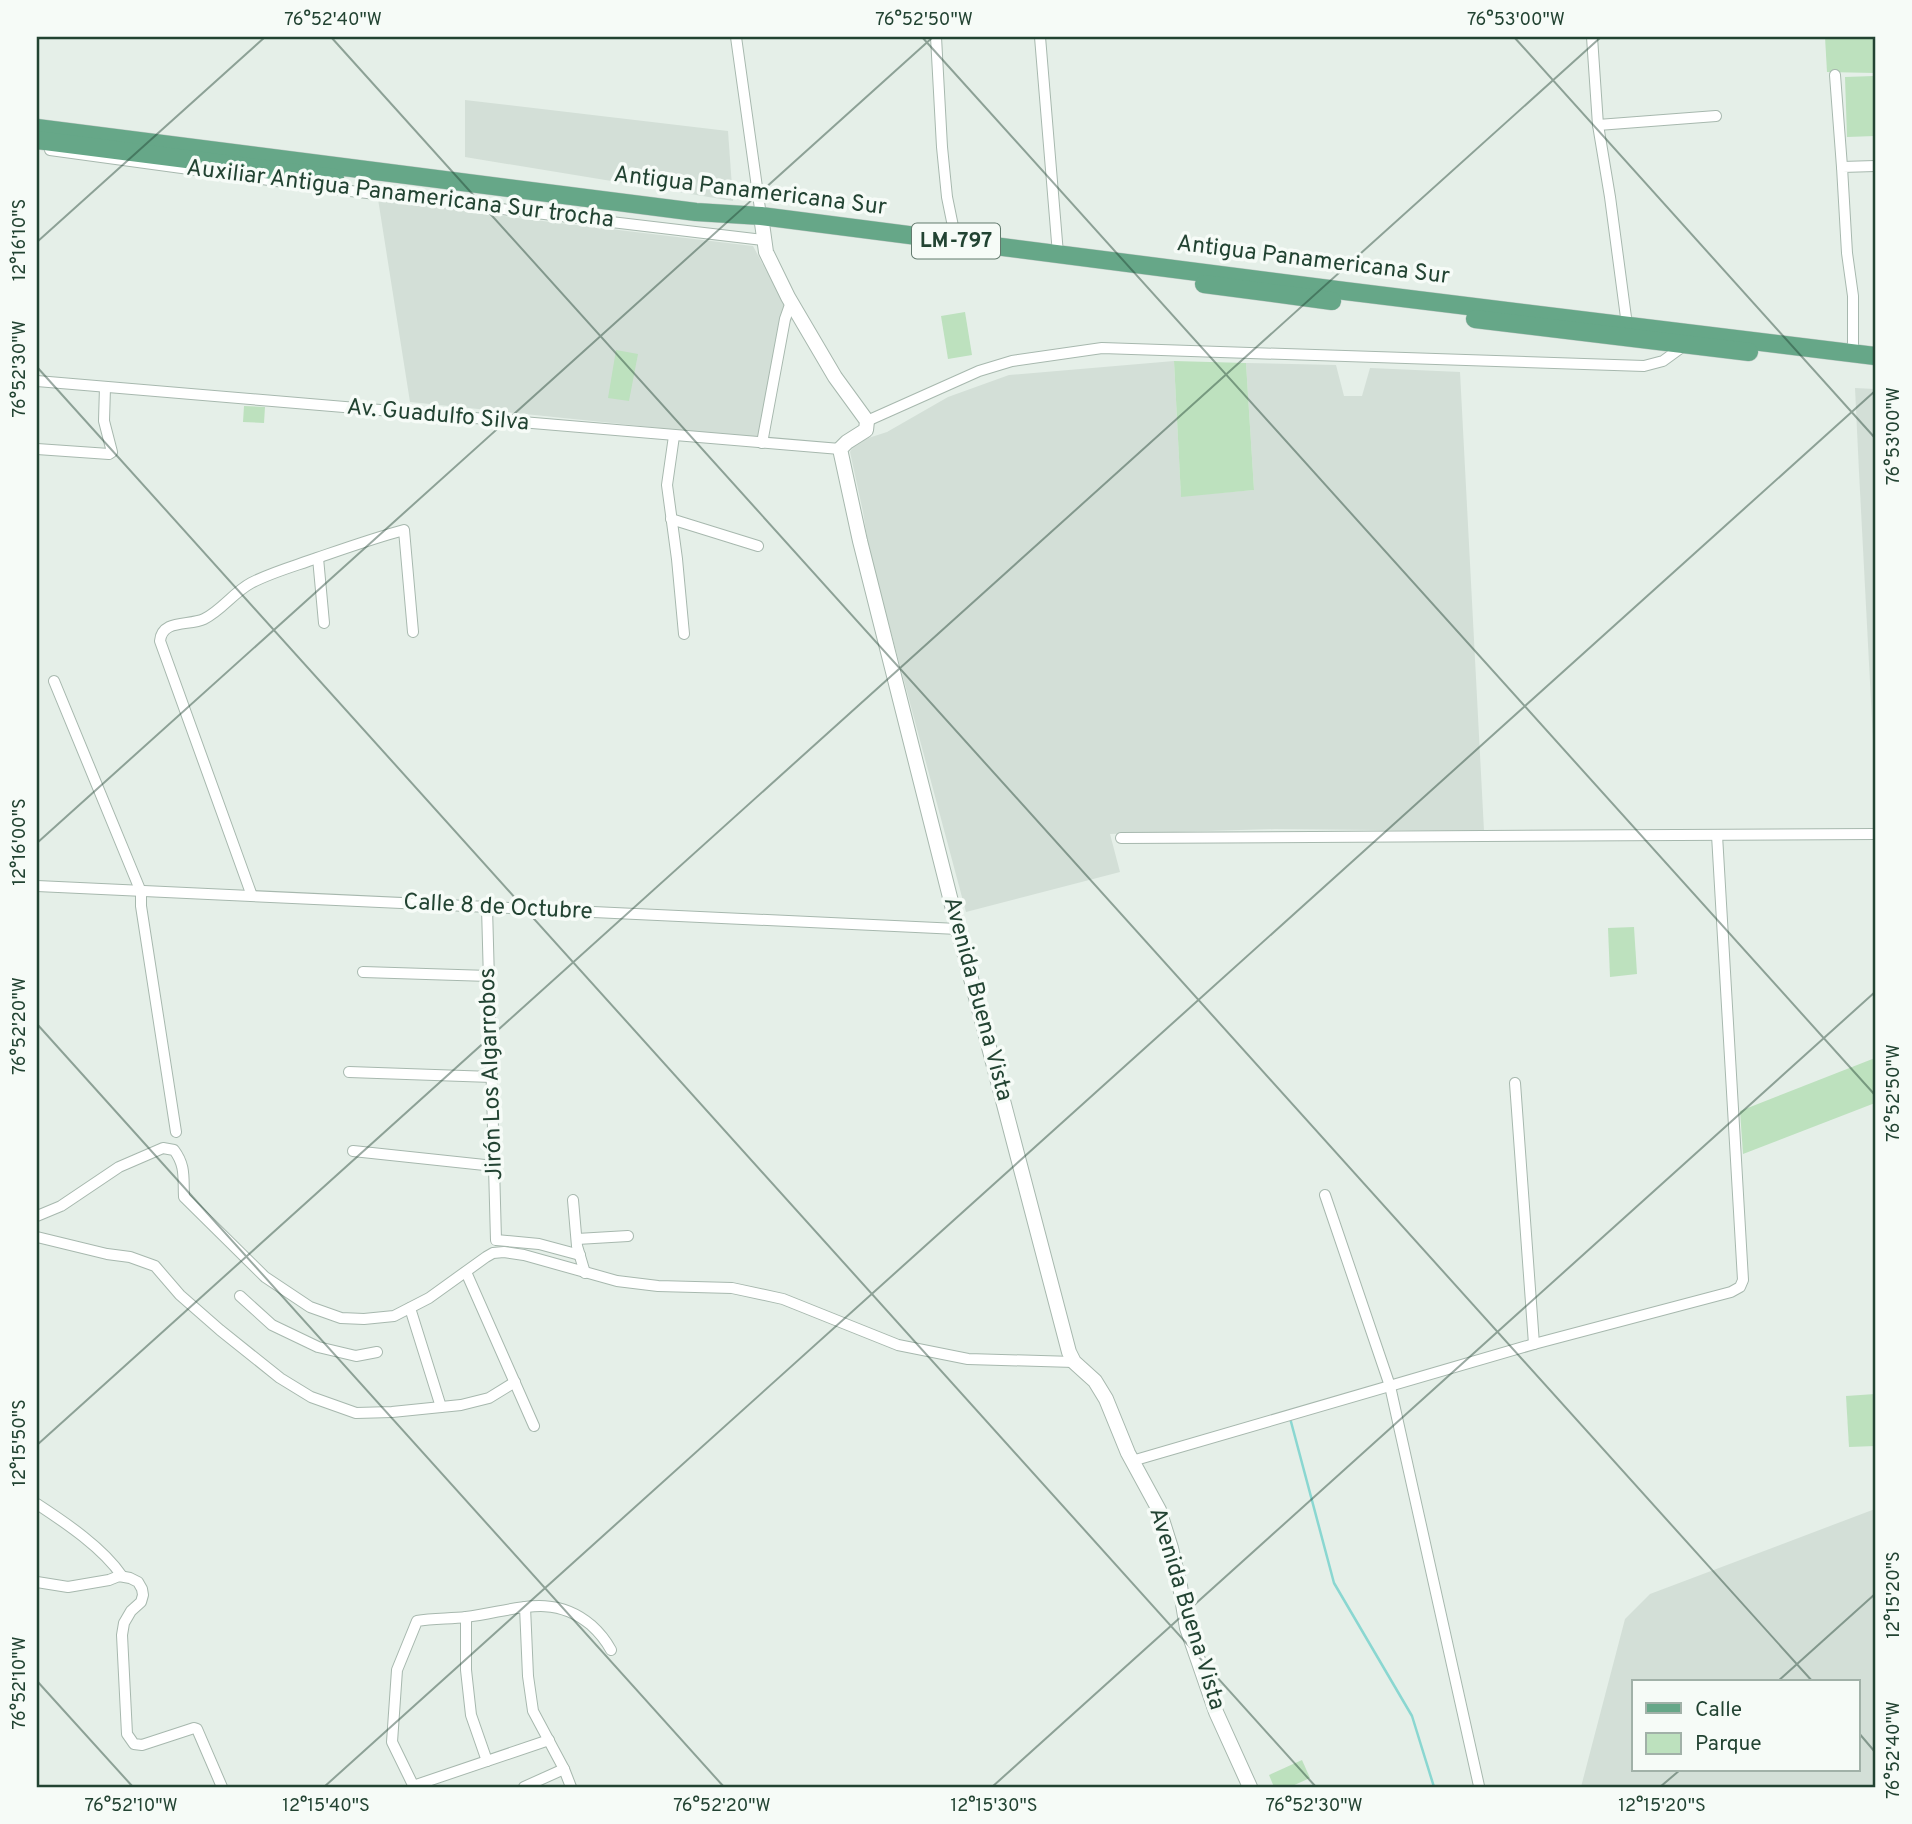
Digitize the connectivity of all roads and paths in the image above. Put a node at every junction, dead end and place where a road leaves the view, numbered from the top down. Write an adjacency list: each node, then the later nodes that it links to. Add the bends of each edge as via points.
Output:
1 (736, 37): 14 (street)
2 (936, 37): 15 (street, via 942,147)
3 (1040, 37): 16 (street)
4 (1592, 37): 7 (street)
5 (1835, 75): 12 (street)
6 (1717, 116): 7 (street)
7 (1598, 125): 19 (street)
8 (37, 128): 13 (main road, Antigua Panamericana Sur / LM-797)
9 (37, 140): 13 (main road, Antigua Panamericana Sur / LM-797)
10 (37, 149): 14 (street, Auxiliar Antigua Panamericana Sur trocha, via 342,190)
11 (1875, 166): 12 (street)
12 (1842, 167): 22 (street)
13 (530, 196): 14 (main road, Antigua Panamericana Sur / LM-797)
14 (762, 228): 15 (main road, Antigua Panamericana Sur / LM-797); 17 (main road, Antigua Panamericana Sur / LM-797); 18 (street, via 766,252)
15 (956, 241): 16 (main road, Antigua Panamericana Sur / LM-797)
16 (1058, 254): 17 (main road, Antigua Panamericana Sur / LM-797)
17 (1280, 288): 19 (main road, Antigua Panamericana Sur / LM-797); 21 (main road, Antigua Panamericana Sur / LM-797)
18 (791, 302): 27 (street); 29 (street)
19 (1627, 325): 20 (main road, Antigua Panamericana Sur / LM-797)
20 (1717, 342): 21 (main road, Antigua Panamericana Sur / LM-797); 22 (main road, Antigua Panamericana Sur / LM-797); 24 (main road, Antigua Panamericana Sur / LM-797)
21 (1685, 345): 27 (street, via 1663,361 1644,366 1102,348 981,370)
22 (1853, 353): 23 (main road, Antigua Panamericana Sur / LM-797)
23 (1875, 356)
24 (1875, 367)
25 (37, 380): 26 (street, Av. Guadulfo Silva)
26 (105, 387): 28 (street, Av. Guadulfo Silva); 30 (street, via 104,421 112,452)
27 (867, 421): 31 (street, via 866,430)
28 (674, 436): 29 (street, Av. Guadulfo Silva); 32 (street, via 667,485)
29 (762, 443): 31 (street, Av. Guadulfo Silva)
30 (37, 449)
31 (840, 449): 46 (street, Avenida Buena Vista)
32 (671, 519): 33 (street); 37 (street)
33 (758, 546)
34 (318, 558): 35 (street); 36 (street, via 404,530); 44 (street, via 249,584 203,620 177,624 160,634)
35 (324, 623)
36 (413, 632)
37 (684, 634)
38 (54, 681): 43 (street)
39 (1875, 834): 40 (street)
40 (1717, 835): 41 (street); 66 (street, via 1742,1284 1719,1295)
41 (1121, 838)
42 (37, 886): 43 (street, Calle 8 de Octubre)
43 (141, 892): 44 (street, Calle 8 de Octubre); 52 (street)
44 (252, 897): 45 (street, Calle 8 de Octubre)
45 (487, 907): 46 (street, Calle 8 de Octubre); 48 (street, Jirón Los Algarrobos)
46 (958, 929): 68 (street, Avenida Buena Vista)
47 (363, 972): 48 (street)
48 (489, 976): 50 (street, Jirón Los Algarrobos)
49 (349, 1072): 50 (street)
50 (492, 1077): 54 (street, Jirón Los Algarrobos)
51 (1515, 1083): 66 (street)
52 (176, 1132)
53 (353, 1151): 54 (street)
54 (494, 1166): 61 (street, Jirón Los Algarrobos, via 496,1240 539,1244)
55 (1325, 1195): 70 (street)
56 (573, 1200): 60 (street)
57 (37, 1216): 65 (street, via 61,1206 119,1167 163,1148 174,1150 184,1167 184,1197 264,1278 290,1296 341,1318 394,1316)
58 (628, 1236): 60 (street)
59 (37, 1237): 71 (street, via 155,1266 220,1331 312,1397 356,1413)
60 (577, 1239): 61 (street)
61 (580, 1255): 63 (street)
62 (466, 1272): 63 (street, via 493,1253 504,1252); 65 (street); 69 (street)
63 (585, 1273): 68 (street, via 658,1286 732,1288 783,1299 898,1345 968,1359)
64 (240, 1296): 67 (street, via 272,1325 318,1347 356,1356)
65 (410, 1308): 71 (street)
66 (1534, 1345): 70 (street)
67 (377, 1352)
68 (1074, 1362): 73 (street, Avenida Buena Vista, via 1095,1381)
69 (514, 1382): 71 (street, via 489,1398); 72 (street)
70 (1390, 1386): 73 (street); 83 (street)
71 (441, 1407)
72 (534, 1426)
73 (1132, 1461): 88 (street, Avenida Buena Vista, via 1159,1510 1187,1628 1216,1712)
74 (37, 1504): 75 (street, via 111,1560)
75 (122, 1576): 76 (street, via 68,1587); 84 (street, via 138,1582 143,1595 124,1623 122,1635 127,1734 134,1744 142,1745 197,1729)
76 (37, 1583)
77 (525, 1607): 78 (street); 79 (street, via 556,1606 582,1617 604,1635); 80 (street, via 533,1711)
78 (466, 1617): 81 (street, via 471,1715); 85 (street, via 420,1620 397,1670 391,1742)
79 (611, 1650)
80 (549, 1740): 81 (street); 82 (street)
81 (486, 1762): 85 (street)
82 (564, 1769): 86 (street); 87 (street)
83 (1479, 1786)
84 (222, 1787)
85 (414, 1787)
86 (524, 1787)
87 (571, 1787)
88 (1250, 1787)

